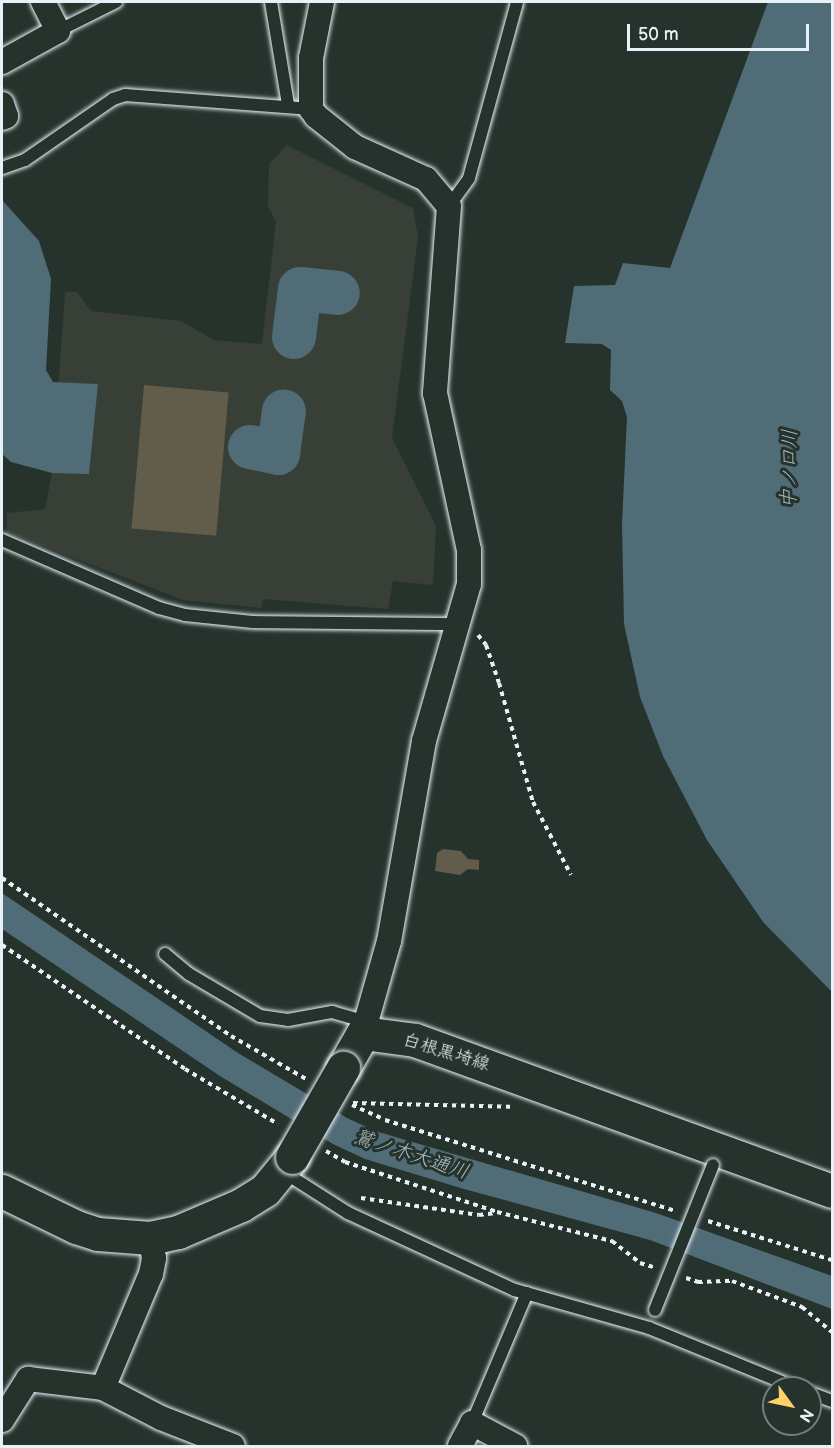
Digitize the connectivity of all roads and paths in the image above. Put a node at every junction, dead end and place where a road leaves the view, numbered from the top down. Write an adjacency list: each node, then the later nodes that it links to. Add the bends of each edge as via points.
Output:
1 (43, 2): 6 (street)
2 (116, 2): 6 (lane)
3 (271, 2): 9 (lane)
4 (322, 2): 9 (street)
5 (517, 2): 12 (lane, via 469,178)
6 (57, 31): 7 (street)
7 (2, 62)
8 (2, 104): 10 (street, via 6,116)
9 (300, 107): 11 (lane, via 125,95 113,99 25,160); 12 (street, via 340,138 426,179)
10 (2, 118)
11 (2, 168)
12 (449, 206): 14 (street, via 435,393 469,550 469,584)
13 (2, 540): 14 (lane, via 159,608 185,615 253,622)
14 (459, 624): 15 (path, via 475,631 486,645 533,802); 19 (street, via 424,741 390,941)
15 (571, 875)
16 (2, 878): 20 (path, via 231,1036)
17 (2, 945): 22 (path, via 185,1069)
18 (165, 954): 19 (lane, via 189,974 260,1016 288,1020 332,1012)
19 (365, 1027): 21 (main road, 白根黒埼線, via 443,1049); 23 (main road, bridge)
20 (309, 1081)
21 (548, 1088): 24 (main road, 白根黒埼線); 29 (path, via 530,1108 348,1103 385,1120)
22 (281, 1126)
23 (297, 1158): 26 (lane); 28 (path, via 345,1162); 31 (main road, via 265,1190 241,1205 189,1228)
24 (715, 1159): 27 (main road, 白根黒埼線); 36 (lane, bridge)
25 (2, 1191): 31 (main road, via 98,1234)
26 (314, 1191): 28 (path, via 479,1215); 35 (lane, via 348,1213)
27 (832, 1191)
28 (497, 1212): 33 (path, via 612,1240 640,1263)
29 (687, 1214)
30 (698, 1218): 32 (path)
31 (150, 1238): 39 (street, via 154,1258 151,1274)
32 (832, 1260)
33 (660, 1269)
34 (679, 1276): 37 (path, via 698,1282 732,1281 802,1307)
35 (527, 1293): 36 (lane); 41 (lane)
36 (649, 1328): 38 (lane)
37 (832, 1332)
38 (767, 1376)
39 (103, 1388): 40 (street, via 28,1379); 42 (street, via 160,1418)
40 (2, 1420)
41 (472, 1423): 43 (street); 44 (street)
42 (233, 1446)
43 (459, 1446)
44 (515, 1446)

